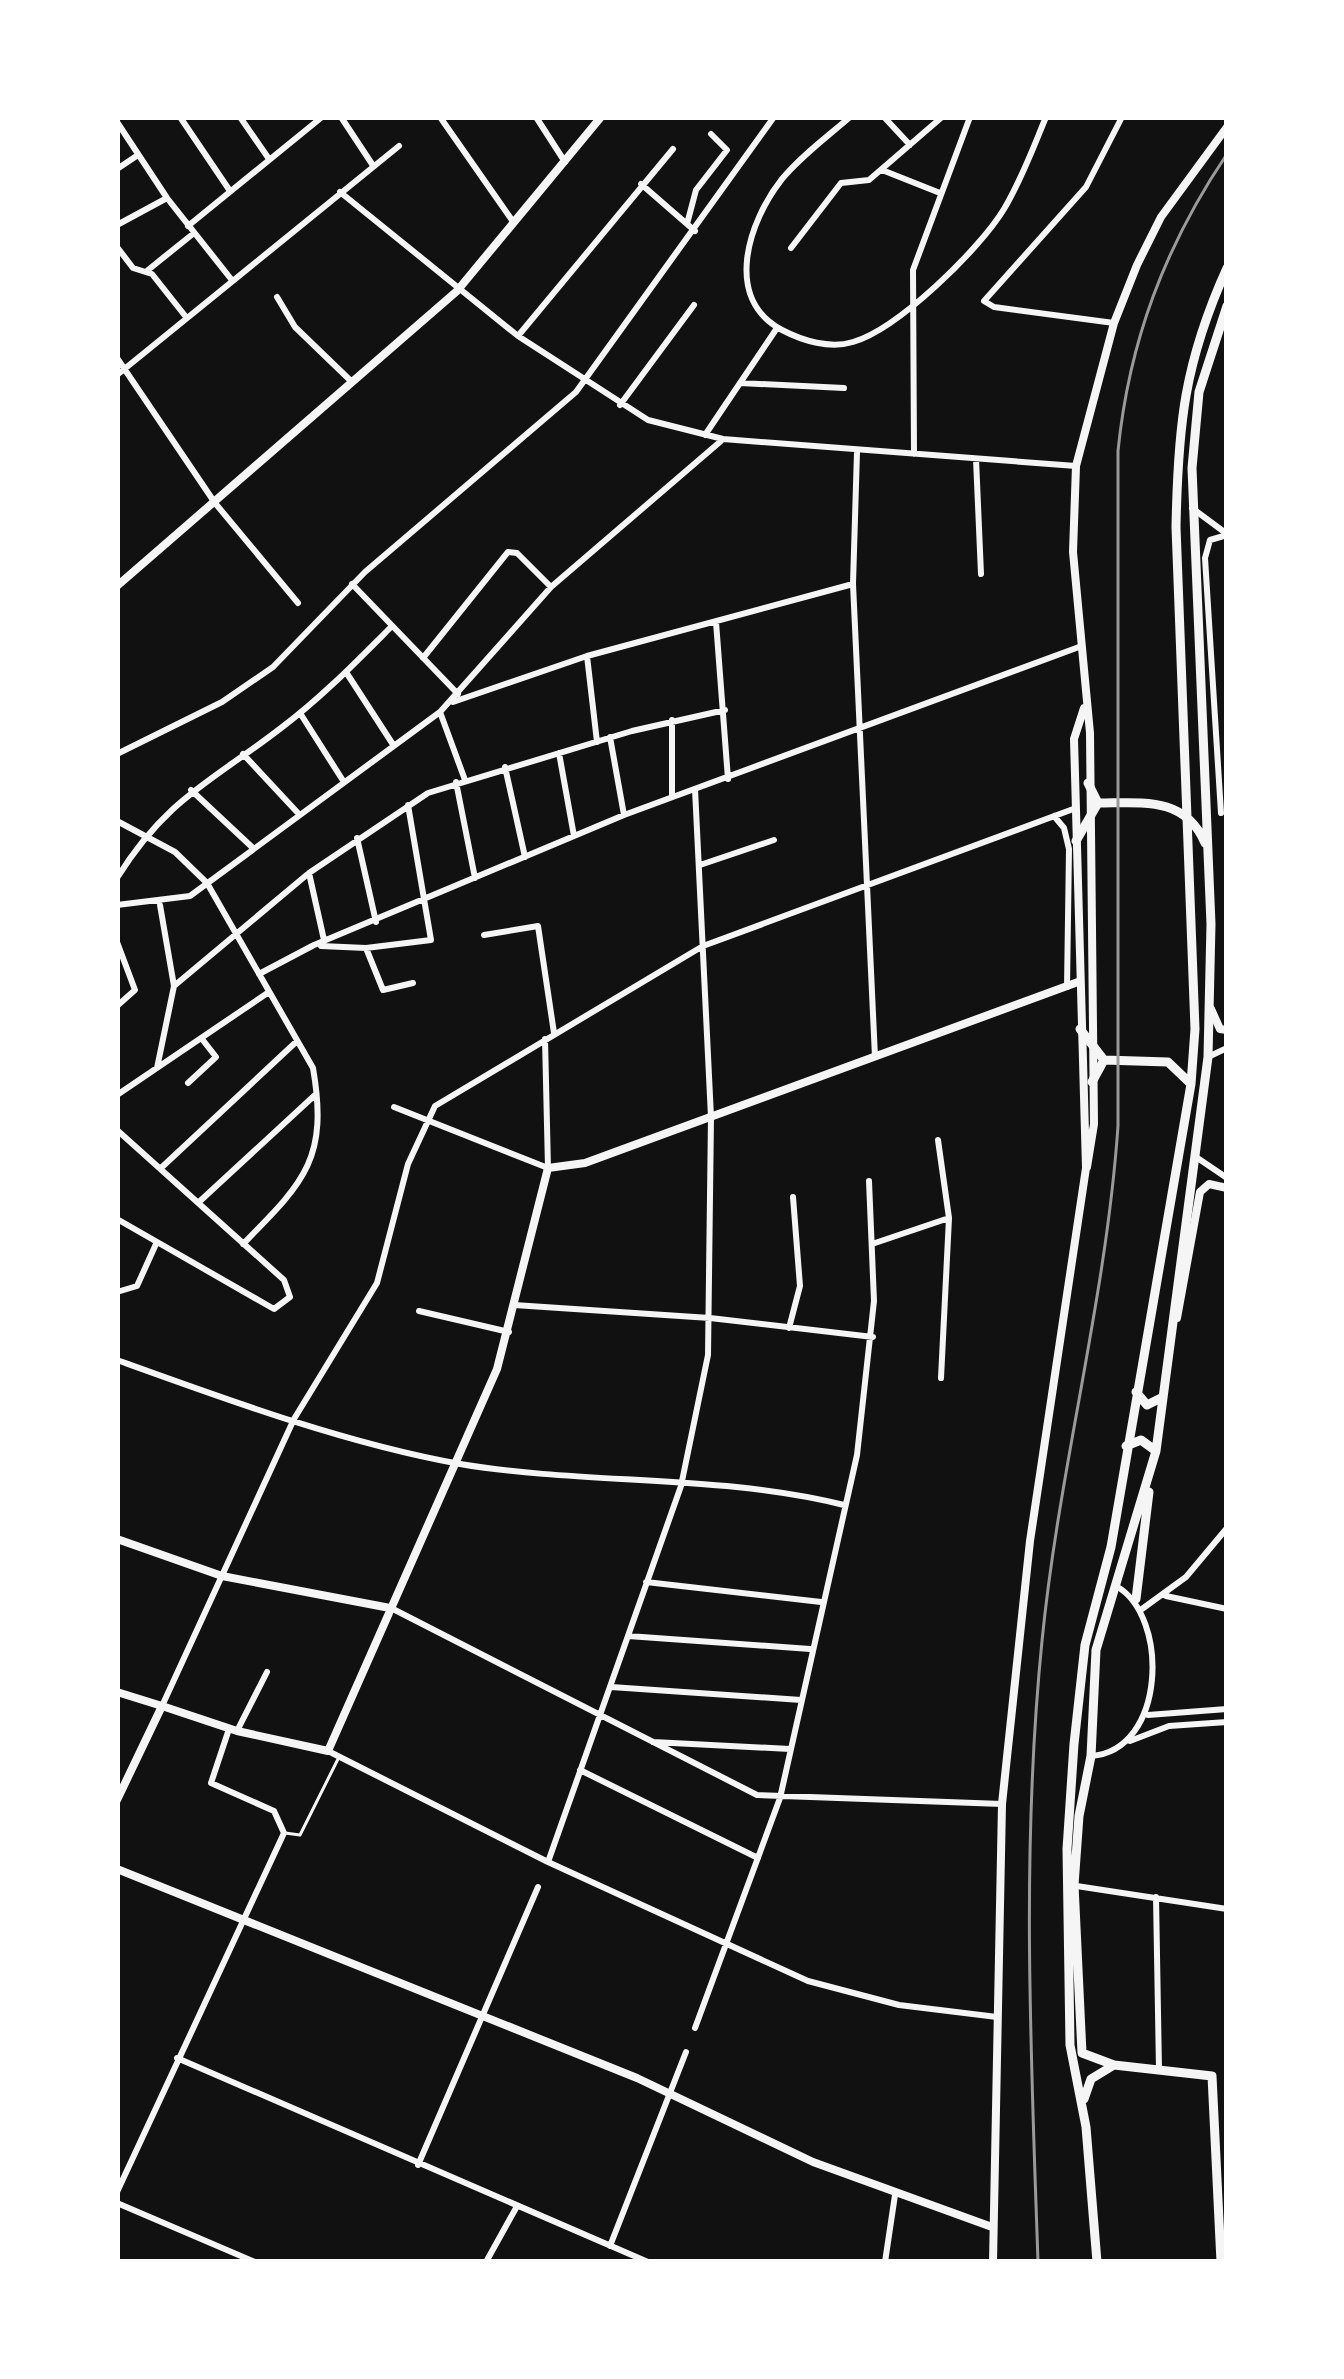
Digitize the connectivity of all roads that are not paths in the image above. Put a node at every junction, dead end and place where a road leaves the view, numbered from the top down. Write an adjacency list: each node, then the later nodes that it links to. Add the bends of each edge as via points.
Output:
1 (180, 117): 28 (street)
2 (240, 117): 22 (street)
3 (322, 117): 22 (street)
4 (341, 117): 24 (street)
5 (440, 117): 32 (street)
6 (536, 117): 23 (street)
7 (602, 117): 23 (main road)
8 (774, 117): 36 (street)
9 (850, 117): 49 (street, via 778,184 749,254 744,286)
10 (884, 117): 18 (street)
11 (941, 117): 18 (street)
12 (970, 117): 30 (street)
13 (1046, 117): 44 (street, via 996,223)
14 (1122, 117): 48 (street, via 1070,208 985,301)
15 (117, 122): 21 (street)
16 (1227, 127): 48 (main road, via 1161,218)
17 (711, 134): 33 (street, via 727,150 696,190)
18 (910, 145): 26 (street)
19 (399, 146): 24 (street)
20 (673, 149): 27 (street)
21 (138, 155): 25 (street); 31 (street)
22 (269, 159): 28 (street)
23 (565, 162): 32 (main road)
24 (373, 165): 29 (street)
25 (117, 169)
26 (882, 170): 30 (street); 38 (street, via 865,182 841,183)
27 (641, 184): 33 (street); 50 (street)
28 (230, 191): 35 (street)
29 (340, 192): 41 (street); 42 (street)
30 (940, 193): 44 (street, via 916,254)
31 (167, 198): 34 (street); 35 (street)
32 (514, 224): 42 (main road)
33 (687, 224): 36 (street)
34 (117, 225)
35 (191, 230): 40 (street); 41 (street)
36 (694, 231): 54 (street)
37 (117, 247): 40 (street, via 133,268)
38 (791, 248)
39 (1227, 268): 98 (main road, via 1188,367 1178,446)
40 (148, 270): 47 (street)
41 (231, 280): 47 (street)
42 (457, 291): 50 (street); 53 (main road)
43 (278, 297): 53 (street, via 295,327)
44 (916, 302): 49 (street, via 852,343 829,346); 61 (street)
45 (694, 305): 57 (street)
46 (1227, 306): 65 (main road, via 1199,392)
47 (186, 317): 52 (street)
48 (1114, 323): 63 (main road)
49 (777, 328): 55 (street)
50 (518, 336): 54 (street)
51 (117, 358): 52 (street)
52 (120, 372): 64 (street)
53 (352, 382): 64 (main road)
54 (585, 382): 57 (street); 68 (street)
55 (740, 383): 56 (street); 58 (street)
56 (844, 388)
57 (620, 405): 58 (street)
58 (705, 436): 59 (street)
59 (723, 439): 60 (street); 71 (street)
60 (857, 452): 61 (street); 69 (street)
61 (914, 454): 62 (street)
62 (976, 459): 63 (street); 67 (street)
63 (1076, 466): 75 (main road)
64 (215, 503): 70 (main road); 72 (street)
65 (1192, 508): 66 (street); 108 (main road)
66 (1227, 534): 107 (street, via 1210,540 1205,557)
67 (981, 574)
68 (352, 584): 74 (street); 91 (street, via 249,685)
69 (853, 584): 73 (street); 86 (street)
70 (117, 586)
71 (551, 587): 77 (street, via 508,552); 79 (street)
72 (298, 603)
73 (716, 622): 76 (street); 82 (street)
74 (392, 626): 77 (street); 78 (street)
75 (1079, 647): 81 (main road); 86 (street)
76 (587, 656): 80 (street); 88 (street)
77 (423, 658): 79 (street)
78 (346, 672): 84 (street); 89 (street)
79 (458, 694): 80 (street)
80 (451, 702): 83 (street)
81 (1084, 708): 97 (main road); 105 (main road, via 1075,739)
82 (725, 710): 85 (street); 95 (street)
83 (440, 712): 89 (street); 96 (street)
84 (300, 713): 92 (street); 94 (street)
85 (672, 720): 87 (street); 101 (street)
86 (857, 732): 95 (street); 127 (street)
87 (610, 737): 88 (street); 109 (street)
88 (597, 742): 90 (street)
89 (392, 743): 94 (street)
90 (559, 753): 93 (street); 115 (street)
91 (117, 754)
92 (243, 754): 99 (street); 106 (street)
93 (505, 767): 96 (street); 121 (street)
94 (342, 779): 106 (street)
95 (728, 779): 100 (street)
96 (460, 781): 104 (street); 125 (street)
97 (1088, 783): 102 (main road); 110 (main road)
98 (1188, 786): 103 (main road); 112 (main road)
99 (191, 790): 114 (street); 119 (street)
100 (695, 790): 101 (street); 122 (street)
101 (672, 796): 109 (street)
102 (1100, 803): 103 (main road); 110 (main road)
103 (1164, 803): 112 (main road)
104 (408, 805): 116 (street); 128 (street)
105 (1076, 808): 111 (street); 118 (main road)
106 (297, 812): 119 (street)
107 (1224, 813): 108 (street)
108 (1206, 814): 120 (main road)
109 (624, 815): 115 (street)
110 (1088, 815): 118 (main road); 153 (main road)
111 (1054, 816): 127 (street); 143 (street, via 1069,849)
112 (1187, 818): 120 (main road); 162 (main road)
113 (118, 822): 114 (street)
114 (145, 833): 124 (street); 126 (street)
115 (574, 836): 121 (street)
116 (357, 838): 123 (street); 131 (street)
117 (774, 840): 122 (street)
118 (1076, 841): 140 (main road)
119 (254, 848): 126 (street)
120 (1208, 854): 146 (main road)
121 (525, 857): 125 (street)
122 (700, 865): 137 (street)
123 (309, 873): 132 (street); 134 (street)
124 (117, 878)
125 (476, 878): 128 (street)
126 (207, 883): 129 (street); 132 (street)
127 (864, 884): 137 (street); 155 (street)
128 (424, 901): 131 (street); 138 (street, via 431,940)
129 (159, 903): 130 (street); 142 (street)
130 (117, 904)
131 (376, 922): 134 (street)
132 (234, 932): 139 (street); 142 (street)
133 (484, 935): 149 (street, via 538,926)
134 (324, 941): 136 (street)
135 (117, 942): 145 (street, via 135,990)
136 (314, 945): 138 (street); 139 (street)
137 (703, 946): 149 (street); 166 (street)
138 (366, 948): 141 (street, via 383,990)
139 (259, 974): 144 (street)
140 (1078, 982): 143 (main road); 147 (main road)
141 (413, 983)
142 (174, 986): 158 (street)
143 (1067, 987): 155 (main road)
144 (269, 992): 151 (street); 152 (street)
145 (117, 1006)
146 (1210, 1006): 148 (main road); 156 (main road)
147 (1080, 1029): 153 (main road); 173 (main road)
148 (1225, 1031)
149 (554, 1033): 150 (street)
150 (545, 1038): 167 (street, via 446,1096); 172 (street)
151 (202, 1039): 158 (street); 161 (street, via 216,1058)
152 (296, 1042): 164 (street, via 313,1068); 171 (street)
153 (1090, 1048): 157 (main road); 160 (main road)
154 (1227, 1048): 156 (street)
155 (875, 1057): 166 (main road)
156 (1208, 1057): 170 (main road)
157 (1105, 1060): 160 (main road); 162 (main road, via 1175,1065)
158 (156, 1071): 163 (street)
159 (117, 1081): 163 (street)
160 (1092, 1082): 173 (main road)
161 (188, 1083)
162 (1191, 1084): 194 (main road)
163 (121, 1092)
164 (317, 1094): 178 (street); 182 (street, via 306,1177)
165 (394, 1106): 167 (street)
166 (711, 1117): 172 (main road, via 585,1163); 187 (street)
167 (424, 1121): 172 (street); 196 (street, via 377,1283)
168 (117, 1130): 171 (street)
169 (938, 1140): 179 (street)
170 (1195, 1155): 174 (street); 188 (main road)
171 (161, 1168): 178 (street)
172 (548, 1168): 185 (main road)
173 (1086, 1168): 235 (main road)
174 (1227, 1178)
175 (869, 1181): 183 (street)
176 (1227, 1188): 188 (main road, via 1202,1187)
177 (793, 1197): 189 (street, via 800,1286)
178 (199, 1202): 182 (street)
179 (950, 1218): 183 (street); 193 (street)
180 (117, 1219): 181 (street)
181 (156, 1244): 182 (street, via 274,1309 284,1306 288,1286); 184 (street, via 137,1286)
182 (242, 1244)
183 (875, 1244): 191 (street)
184 (117, 1292)
185 (514, 1305): 187 (street); 190 (main road)
186 (419, 1311): 190 (street)
187 (710, 1318): 189 (street); 201 (street)
188 (1176, 1322): 195 (main road)
189 (789, 1328): 191 (street)
190 (509, 1332): 199 (main road)
191 (873, 1337): 202 (street)
192 (117, 1360): 196 (street)
193 (941, 1378)
194 (1136, 1392): 195 (main road, via 1147,1405); 197 (main road)
195 (1164, 1396): 198 (main road)
196 (294, 1419): 199 (street); 205 (street)
197 (1123, 1450): 198 (main road, via 1136,1439); 227 (main road, via 1111,1547 1084,1645)
198 (1156, 1451): 200 (main road)
199 (457, 1463): 201 (street); 211 (main road)
200 (1150, 1478): 207 (main road); 210 (main road)
201 (681, 1486): 202 (street); 206 (street)
202 (844, 1505): 209 (street)
203 (1227, 1528): 208 (street)
204 (117, 1539): 205 (main road)
205 (222, 1576): 211 (main road); 219 (street)
206 (646, 1582): 209 (street); 213 (street)
207 (1116, 1586): 210 (street); 231 (main road, via 1096,1649)
208 (1164, 1596): 210 (street); 212 (street)
209 (823, 1602): 214 (street)
210 (1139, 1604): 221 (street, via 1151,1676)
211 (390, 1608): 222 (street); 229 (main road)
212 (1227, 1609)
213 (628, 1636): 214 (street); 216 (street)
214 (812, 1649): 218 (street)
215 (267, 1672): 224 (street)
216 (610, 1687): 218 (street); 222 (street)
217 (117, 1693): 219 (main road)
218 (801, 1700): 228 (street)
219 (162, 1706): 224 (main road); 234 (main road)
220 (1227, 1709): 221 (street)
221 (1148, 1714): 226 (street)
222 (599, 1717): 225 (street); 232 (street)
223 (1227, 1722): 226 (street, via 1169,1726)
224 (233, 1730): 229 (main road); 236 (street, via 211,1784 274,1811)
225 (650, 1742): 228 (street); 233 (street, via 751,1793)
226 (1127, 1742): 231 (street)
227 (1074, 1744): 231 (main road); 240 (main road)
228 (790, 1749): 233 (street)
229 (328, 1751): 230 (street)
230 (339, 1756): 236 (lane, via 300,1835); 238 (street)
231 (1090, 1756): 240 (main road)
232 (580, 1770): 237 (street); 238 (street)
233 (780, 1798): 235 (street); 237 (street)
234 (117, 1800)
235 (1002, 1804): 247 (main road)
236 (284, 1833): 244 (street)
237 (758, 1858): 245 (street)
238 (548, 1862): 245 (street)
239 (117, 1869): 244 (main road)
240 (1071, 1885): 242 (street); 251 (main road, via 1079,2044 1088,2059); 256 (main road, via 1070,2045)
241 (538, 1887): 246 (street)
242 (1156, 1897): 243 (street); 252 (street)
243 (1227, 1909)
244 (246, 1917): 246 (main road); 250 (street)
245 (726, 1947): 247 (street, via 857,1996); 248 (street)
246 (485, 2015): 255 (main road); 257 (street)
247 (997, 2017): 262 (main road)
248 (695, 2028)
249 (686, 2052): 255 (street)
250 (177, 2058): 257 (street); 258 (street)
251 (1114, 2065): 252 (main road); 256 (main road, via 1089,2081)
252 (1159, 2070): 253 (main road)
253 (1212, 2076): 254 (main road); 270 (main road)
254 (1227, 2078)
255 (671, 2092): 259 (main road); 263 (street)
256 (1083, 2107): 269 (main road)
257 (418, 2165): 261 (street)
258 (117, 2192)
259 (895, 2195): 262 (main road); 267 (street)
260 (117, 2204): 264 (street)
261 (516, 2207): 263 (street); 265 (street)
262 (992, 2227): 268 (main road)
263 (610, 2246): 266 (street)
264 (255, 2262)
265 (487, 2262)
266 (648, 2262)
267 (886, 2262)
268 (993, 2262)
269 (1097, 2262)
270 (1221, 2262)

